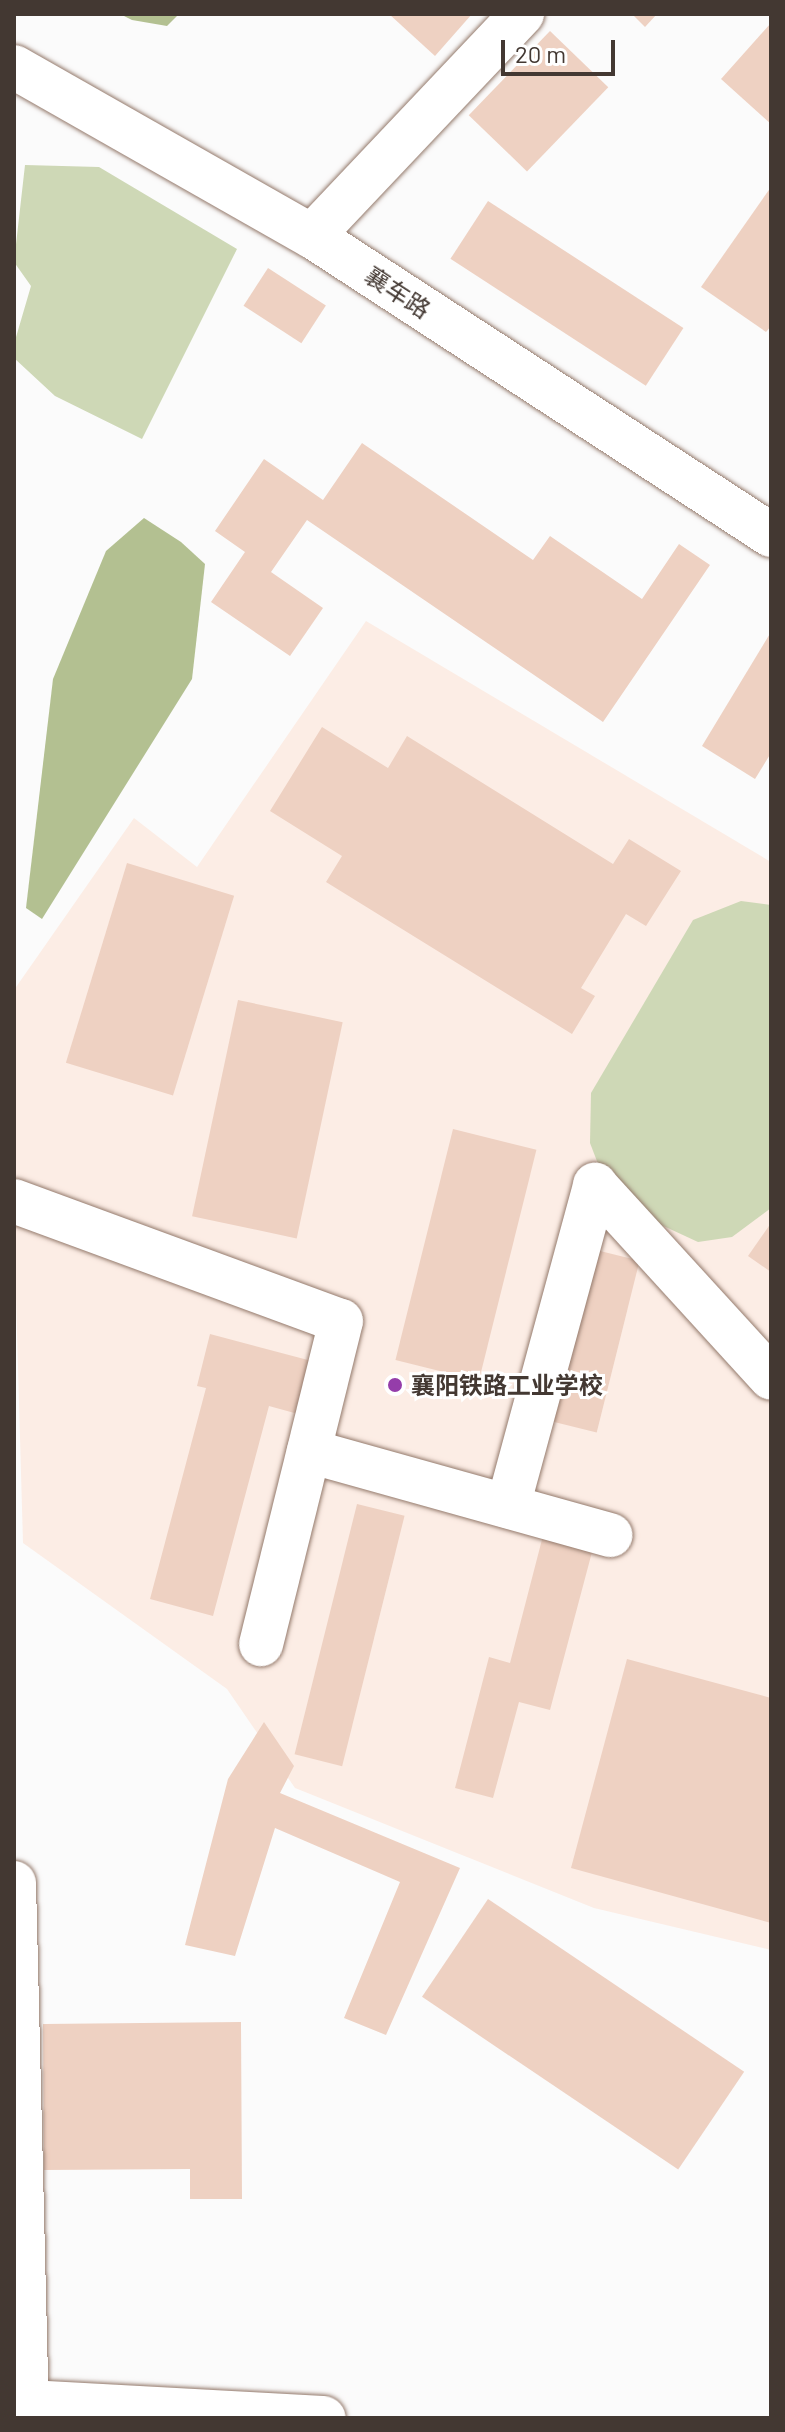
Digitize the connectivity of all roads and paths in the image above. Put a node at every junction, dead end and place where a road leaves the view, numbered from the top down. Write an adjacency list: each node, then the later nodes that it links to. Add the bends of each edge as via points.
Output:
1 (522, 14): 3 (street)
2 (14, 67): 3 (street, 襄车路)
3 (312, 236): 4 (street, 襄车路)
4 (771, 535)
5 (14, 1201): 7 (street, via 341,1321)
6 (771, 1378): 8 (street, via 595,1185)
7 (309, 1451): 8 (street); 10 (street)
8 (508, 1506): 9 (street)
9 (610, 1535)
10 (261, 1644)
11 (14, 1883): 12 (street)
12 (15, 1945): 13 (street)
13 (27, 2410): 14 (street)
14 (324, 2418)

